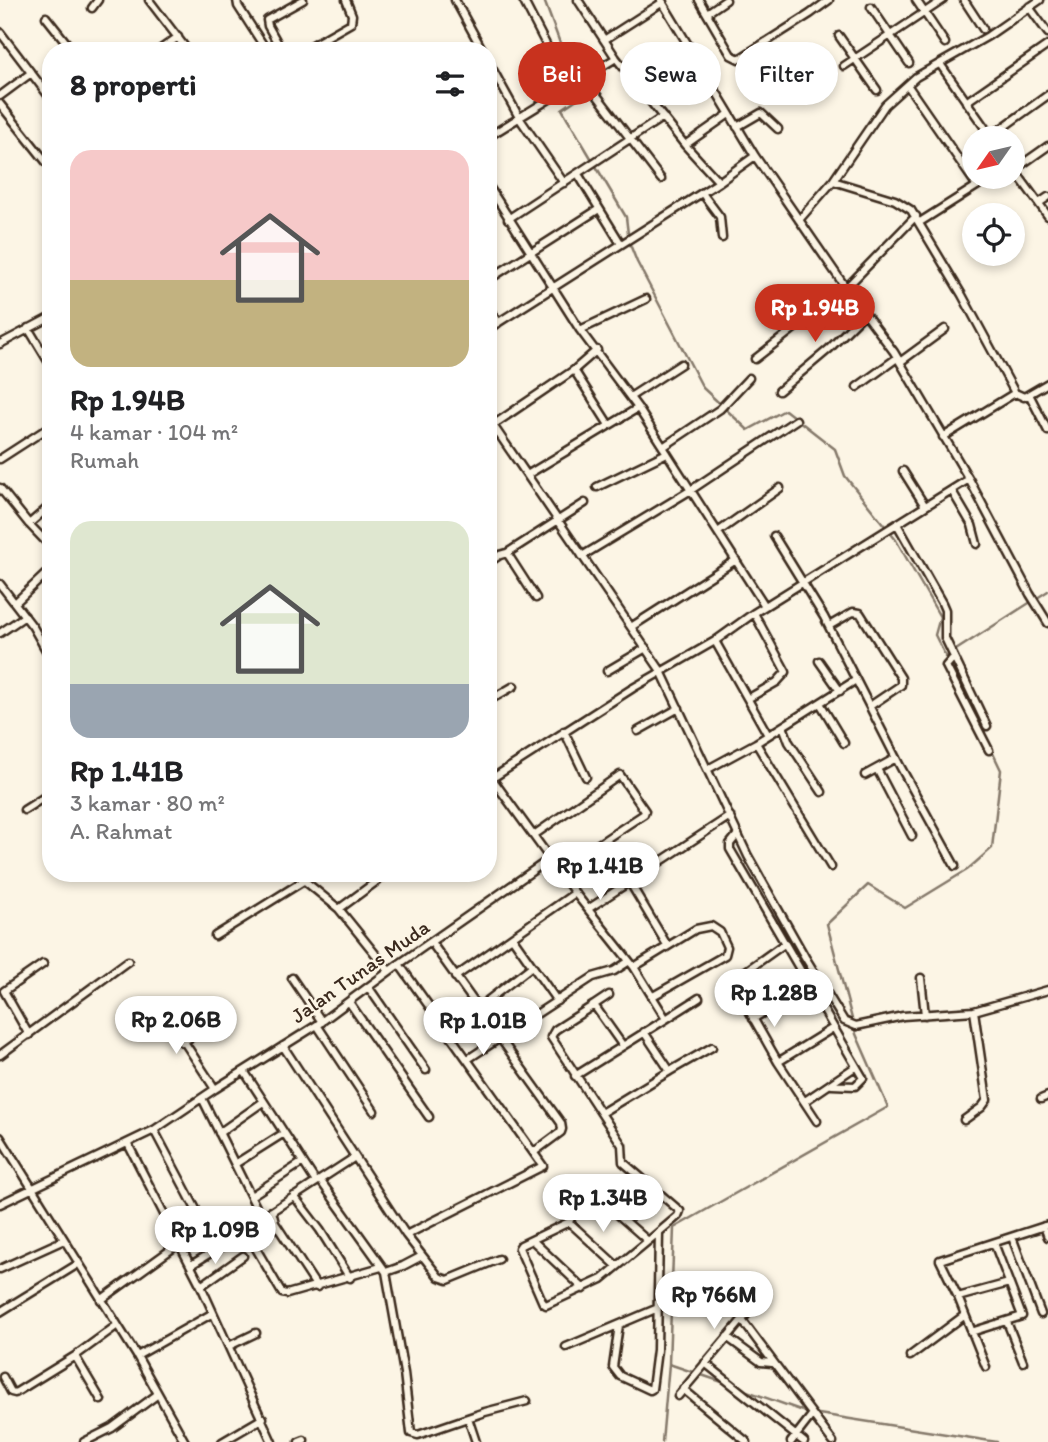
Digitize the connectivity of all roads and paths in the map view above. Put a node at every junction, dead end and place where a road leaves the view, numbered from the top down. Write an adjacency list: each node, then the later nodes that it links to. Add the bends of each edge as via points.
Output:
1 (98, 0): 20 (street)
2 (149, 0): 29 (street)
3 (237, 0): 34 (street)
4 (303, 0): 35 (street, via 267,20)
5 (346, 0): 36 (street, via 351,23)
6 (455, 0): 37 (street)
7 (523, 0): 38 (street)
8 (587, 0): 17 (street)
9 (699, 0): 21 (street)
10 (726, 0): 21 (street)
11 (829, 0): 21 (street, via 744,57 735,58)
12 (916, 0): 22 (street)
13 (943, 0): 22 (street)
14 (964, 0): 24 (street)
15 (1040, 0): 19 (street)
16 (662, 1): 30 (street); 58 (street)
17 (579, 2): 30 (street)
18 (871, 7): 28 (street)
19 (1030, 7): 26 (street); 45 (street)
20 (92, 8)
21 (707, 13)
22 (924, 13): 28 (street); 39 (street)
23 (46, 17): 31 (street)
24 (983, 29)
25 (0, 32): 47 (street)
26 (1048, 33)
27 (839, 36): 42 (street)
28 (890, 36): 42 (street); 43 (street)
29 (178, 37): 32 (street); 33 (street)
30 (604, 40): 41 (street)
31 (66, 42)
32 (171, 42)
33 (182, 42)
34 (261, 42)
35 (277, 42)
36 (318, 42)
37 (478, 42)
38 (546, 42)
39 (945, 43)
40 (1048, 45): 54 (street)
41 (616, 58): 44 (street); 59 (street)
42 (855, 59): 46 (street); 51 (street)
43 (909, 63)
44 (606, 64)
45 (940, 64): 49 (street); 54 (street)
46 (844, 66)
47 (31, 73): 50 (street); 52 (street)
48 (497, 77): 60 (street)
49 (908, 86): 72 (street); 75 (street, via 885,105)
50 (42, 87)
51 (877, 90)
52 (0, 96)
53 (1048, 96): 62 (street)
54 (966, 102): 61 (street)
55 (0, 104): 69 (street)
56 (541, 105): 60 (street)
57 (603, 105): 66 (street)
58 (729, 114): 63 (street); 67 (street)
59 (663, 117): 66 (street); 67 (street)
60 (520, 119): 65 (street); 77 (street)
61 (983, 126)
62 (1006, 126)
63 (737, 127): 64 (street, via 761,113); 70 (street)
64 (778, 129)
65 (497, 132)
66 (629, 138): 73 (street); 74 (street)
67 (685, 145): 76 (street)
68 (1048, 146): 71 (street)
69 (42, 156)
70 (755, 156): 76 (street); 88 (street)
71 (1026, 161)
72 (962, 164)
73 (581, 172): 77 (street); 84 (street)
74 (661, 179)
75 (833, 181): 87 (street, via 895,200); 88 (street)
76 (719, 182): 80 (street)
77 (564, 183): 86 (street)
78 (1026, 185): 83 (street)
79 (972, 189): 87 (street)
80 (702, 193): 89 (street, via 720,217); 90 (street)
81 (1048, 197): 83 (street)
82 (497, 200): 86 (street)
83 (1039, 203): 85 (street)
84 (599, 209): 90 (street); 91 (street)
85 (1048, 216)
86 (508, 219): 91 (street)
87 (918, 219): 94 (street); 113 (street)
88 (799, 220): 94 (street)
89 (722, 238)
90 (623, 242): 93 (street)
91 (531, 253): 92 (street); 93 (street)
92 (497, 274)
93 (554, 288): 98 (street); 101 (street)
94 (846, 288): 96 (street); 105 (street)
95 (646, 299): 101 (street)
96 (865, 313): 106 (street); 112 (street)
97 (42, 321): 99 (street)
98 (498, 323)
99 (28, 328): 102 (street); 103 (street)
100 (945, 329): 106 (street)
101 (580, 330): 104 (street)
102 (0, 344)
103 (42, 351)
104 (597, 351): 108 (street); 115 (street)
105 (755, 359)
106 (898, 360): 111 (street); 123 (street)
107 (681, 364): 115 (street)
108 (573, 370): 117 (street); 119 (street)
109 (749, 378): 124 (street, via 720,409)
110 (1048, 383): 114 (street)
111 (857, 387)
112 (779, 391)
113 (1015, 393): 114 (street); 123 (street)
114 (1030, 396): 120 (street)
115 (630, 397): 116 (street)
116 (638, 408): 119 (street); 124 (street)
117 (497, 418)
118 (796, 420): 132 (street)
119 (608, 425): 127 (street)
120 (1048, 431)
121 (42, 432): 125 (street)
122 (498, 433): 127 (street)
123 (943, 437): 128 (street)
124 (665, 450): 130 (street); 132 (street)
125 (0, 459)
126 (904, 471): 135 (street)
127 (527, 475): 137 (street)
128 (969, 479): 133 (street); 156 (street)
129 (0, 488): 138 (street)
130 (597, 488)
131 (780, 488): 140 (street)
132 (691, 490): 140 (street); 145 (street)
133 (952, 491): 135 (street); 143 (street)
134 (585, 503): 137 (street)
135 (925, 506): 139 (street)
136 (42, 513): 138 (street)
137 (558, 521): 144 (street); 145 (street)
138 (29, 524): 142 (street)
139 (895, 525): 149 (street); 163 (street, via 942,603 943,632)
140 (718, 533): 147 (street)
141 (774, 536): 149 (street)
142 (42, 538)
143 (977, 544)
144 (507, 554): 146 (street); 151 (street)
145 (582, 556): 158 (street)
146 (497, 557)
147 (736, 561): 153 (street); 158 (street)
148 (42, 578): 152 (street)
149 (804, 582): 153 (street); 157 (street)
150 (0, 584): 152 (street)
151 (536, 598)
152 (15, 603): 155 (street)
153 (765, 606): 154 (street)
154 (754, 613): 161 (street); 171 (street, via 786,672)
155 (25, 616): 159 (street); 160 (street)
156 (1048, 623)
157 (829, 626): 167 (street); 173 (street, via 853,612 860,613 901,678 901,685)
158 (631, 627): 162 (street)
159 (0, 633)
160 (42, 640)
161 (715, 641): 166 (street); 171 (street)
162 (646, 648): 165 (street); 166 (street)
163 (951, 657): 176 (street); 182 (street)
164 (819, 661): 169 (street)
165 (607, 671)
166 (661, 671): 174 (street); 177 (street)
167 (856, 680): 169 (street); 173 (street)
168 (514, 686): 170 (street)
169 (840, 691): 172 (street)
170 (497, 696)
171 (749, 698): 179 (street)
172 (820, 703): 175 (street); 181 (street)
173 (870, 705): 183 (street)
174 (679, 708): 178 (street); 184 (street)
175 (783, 726): 179 (street); 190 (street)
176 (987, 726)
177 (564, 731): 186 (street); 188 (street)
178 (638, 732)
179 (768, 735): 180 (street)
180 (756, 743): 184 (street); 199 (street)
181 (844, 743)
182 (989, 750)
183 (896, 758): 185 (street); 198 (street)
184 (708, 769): 193 (street)
185 (877, 769): 187 (street); 196 (street)
186 (497, 772)
187 (865, 775)
188 (586, 777)
189 (497, 787): 195 (street)
190 (822, 792)
191 (42, 799): 192 (street)
192 (24, 810)
193 (730, 816): 194 (street); 201 (street)
194 (738, 834): 211 (street, via 730,849); 234 (street, via 840,1016 852,1025)
195 (534, 835): 197 (street); 200 (street, via 620,775 641,804 644,814)
196 (912, 836)
197 (551, 858): 200 (street); 210 (street, Jalan Tunas Muda)
198 (955, 866)
199 (831, 867)
200 (559, 870): 205 (street)
201 (629, 881): 207 (street); 212 (street)
202 (302, 882): 208 (street)
203 (307, 882): 206 (street)
204 (376, 882): 206 (street)
205 (575, 893): 207 (street); 209 (street)
206 (339, 909): 218 (street)
207 (588, 909): 216 (street)
208 (215, 936)
209 (512, 937): 217 (street); 219 (street)
210 (431, 942): 215 (street, Jalan Tunas Muda); 219 (street)
211 (784, 944): 222 (street); 236 (street, via 736,980 736,991)
212 (667, 945): 216 (street); 226 (street, via 711,926 720,932 727,951)
213 (128, 961): 241 (street)
214 (43, 964): 241 (street, via 4,991)
215 (399, 964): 218 (street, Jalan Tunas Muda); 248 (street)
216 (631, 965): 226 (street); 228 (street, via 593,977)
217 (532, 966): 228 (street); 231 (street)
218 (389, 971): 223 (street, Jalan Tunas Muda)
219 (455, 977): 231 (street)
220 (292, 978): 238 (street)
221 (921, 978): 234 (street)
222 (807, 985): 236 (street); 239 (street)
223 (369, 988): 229 (street, Jalan Tunas Muda); 251 (street)
224 (1048, 990): 233 (street)
225 (609, 995): 230 (street)
226 (653, 996): 235 (street)
227 (699, 998): 235 (street)
228 (557, 1001): 242 (street)
229 (349, 1002): 238 (street, Jalan Tunas Muda); 262 (street)
230 (594, 1005): 245 (street); 254 (street, via 551,1037)
231 (478, 1008): 242 (street)
232 (162, 1009): 243 (street)
233 (974, 1011): 234 (street); 263 (street, via 987,1100)
234 (925, 1015)
235 (666, 1019): 240 (street)
236 (753, 1019): 249 (street)
237 (219, 1022): 243 (street)
238 (320, 1023): 244 (street, Jalan Tunas Muda); 260 (street)
239 (833, 1028): 249 (street); 250 (street)
240 (644, 1032): 245 (street); 253 (street)
241 (29, 1035): 247 (street)
242 (499, 1038): 248 (street); 270 (street, via 562,1126 561,1132)
243 (183, 1042): 256 (street)
244 (283, 1046): 252 (street, Jalan Tunas Muda); 271 (street)
245 (623, 1046): 254 (street)
246 (712, 1047): 253 (street)
247 (0, 1055)
248 (468, 1059): 270 (street)
249 (778, 1062): 258 (street)
250 (855, 1067): 255 (street); 255 (street, via 863,1079 860,1083)
251 (426, 1070)
252 (244, 1071): 256 (street, Jalan Tunas Muda); 259 (street)
253 (670, 1071): 261 (street)
254 (575, 1076): 261 (street)
255 (832, 1085): 258 (street)
256 (215, 1089): 257 (street, Jalan Tunas Muda)
257 (202, 1098): 265 (street, Jalan Tunas Muda); 266 (street)
258 (805, 1101): 264 (street)
259 (263, 1102): 266 (street); 267 (street)
260 (374, 1111)
261 (601, 1114): 285 (street, via 622,1145 623,1162 680,1211)
262 (429, 1117)
263 (964, 1120)
264 (817, 1121)
265 (154, 1130): 269 (street, Jalan Tunas Muda); 295 (street)
266 (219, 1133): 273 (street)
267 (284, 1133): 272 (street); 273 (street)
268 (0, 1136): 276 (street)
269 (128, 1144): 276 (street, Jalan Tunas Muda); 292 (street)
270 (534, 1152): 286 (street, via 543,1166)
271 (355, 1157): 274 (street); 286 (street)
272 (303, 1162): 274 (street); 277 (street)
273 (235, 1164): 277 (street)
274 (318, 1181): 278 (street); 303 (street)
275 (613, 1183): 279 (street)
276 (32, 1189): 280 (street, Jalan Tunas Muda); 289 (street)
277 (251, 1196): 281 (street, via 261,1215)
278 (294, 1196): 281 (street); 304 (street)
279 (597, 1196): 282 (street); 291 (street)
280 (0, 1204)
281 (272, 1211): 283 (street)
282 (569, 1222): 290 (street); 301 (street)
283 (275, 1223): 307 (street); 307 (street, via 251,1240 282,1293)
284 (1046, 1225): 287 (street); 288 (street)
285 (659, 1232): 291 (street); 311 (street)
286 (406, 1235): 297 (street)
287 (1012, 1237): 293 (street); 315 (street)
288 (1048, 1237)
289 (64, 1240): 299 (street); 302 (street)
290 (532, 1240): 308 (street); 308 (street, via 519,1248 543,1303)
291 (648, 1241): 301 (street)
292 (180, 1243): 300 (street); 310 (street)
293 (994, 1243): 305 (street); 309 (street, via 940,1260)
294 (225, 1244): 295 (street)
295 (217, 1249): 300 (street)
296 (243, 1256): 306 (street)
297 (422, 1256): 298 (street, via 439,1277 448,1280); 303 (street)
298 (499, 1259)
299 (78, 1264): 310 (street); 313 (street)
300 (191, 1265): 306 (street)
301 (617, 1266): 308 (street)
302 (0, 1269)
303 (384, 1269): 304 (street); 341 (street, via 410,1431 418,1435)
304 (350, 1278): 307 (street)
305 (1009, 1283): 309 (street); 318 (street, via 1022,1314)
306 (201, 1286): 314 (street)
307 (317, 1287)
308 (584, 1289)
309 (958, 1297): 316 (street)
310 (101, 1300): 320 (street)
311 (658, 1308): 319 (street); 319 (street, via 650,1390 620,1376 612,1367)
312 (752, 1308): 317 (street)
313 (0, 1312)
314 (213, 1312): 324 (street); 327 (street)
315 (1041, 1314)
316 (965, 1315): 321 (street); 328 (street)
317 (742, 1320): 323 (street); 331 (street)
318 (1007, 1322): 321 (street); 329 (street)
319 (619, 1325): 325 (street)
320 (116, 1326): 326 (street); 327 (street)
321 (971, 1332): 332 (street)
322 (256, 1333): 324 (street)
323 (727, 1337): 330 (street); 331 (street, via 761,1362)
324 (229, 1346): 340 (street)
325 (566, 1347)
326 (75, 1356): 333 (street, via 15,1393); 337 (street)
327 (137, 1356): 335 (street)
328 (910, 1356)
329 (1023, 1362)
330 (705, 1363): 334 (street); 342 (street)
331 (772, 1363): 339 (street)
332 (986, 1367)
333 (3, 1377)
334 (683, 1388): 336 (street); 348 (street)
335 (158, 1394): 343 (street); 344 (street)
336 (678, 1396)
337 (101, 1400)
338 (527, 1401): 341 (street)
339 (811, 1414): 342 (street); 351 (street)
340 (263, 1418): 345 (street); 346 (street)
341 (468, 1418): 347 (street)
342 (796, 1436): 349 (street); 350 (street)
343 (84, 1442)
344 (185, 1442)
345 (222, 1442)
346 (272, 1442)
347 (476, 1442)
348 (747, 1442)
349 (791, 1442)
350 (804, 1442)
351 (833, 1442)

